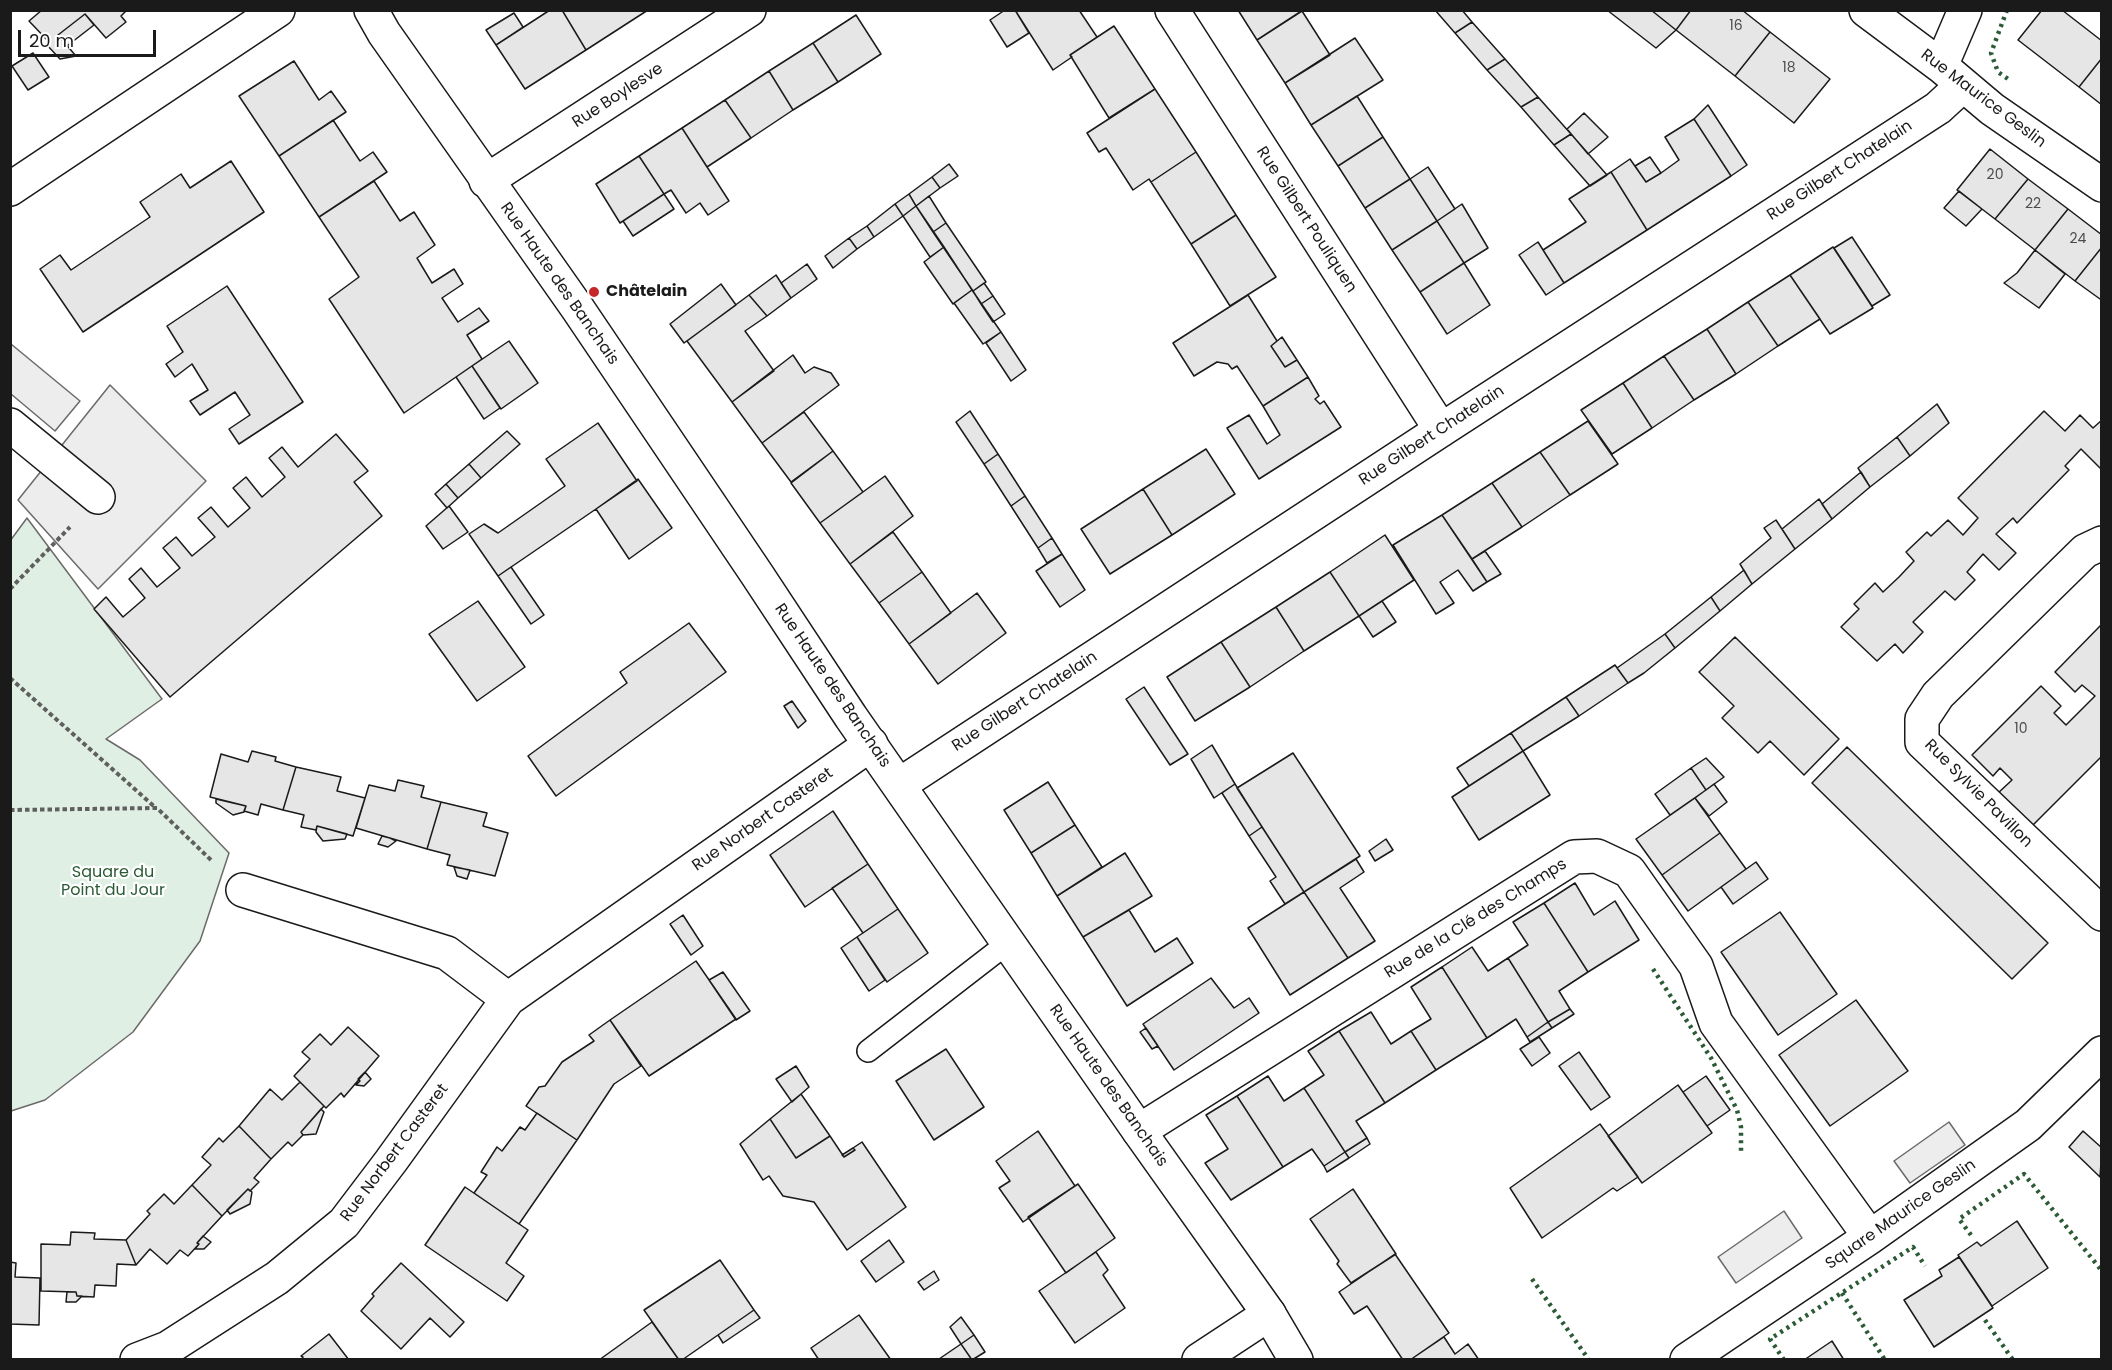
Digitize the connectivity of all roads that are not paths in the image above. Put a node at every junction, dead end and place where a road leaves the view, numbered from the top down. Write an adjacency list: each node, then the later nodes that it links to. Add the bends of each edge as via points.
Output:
1 (278, 10): 10 (street)
2 (371, 10): 8 (street, Rue Haute des Banchais)
3 (749, 10): 8 (street, Rue Boylesve)
4 (1172, 10): 12 (street, Rue Gilbert Pouliquen)
5 (1866, 10): 7 (street, Rue Maurice Geslin)
6 (1965, 10): 7 (street)
7 (1952, 75): 9 (street, Rue Maurice Geslin, via 1992,109); 12 (street, Rue Gilbert Chatelain, via 1938,108)
8 (486, 181): 15 (street, Rue Haute des Banchais, via 578,309)
9 (2102, 185)
10 (10, 189)
11 (10, 425): 13 (street)
12 (1441, 430): 16 (street, Rue Gilbert Chatelain)
13 (98, 497)
14 (2102, 543): 18 (street, Rue Sylvie Pavillon, via 2085,551 1938,695 1922,719 1922,742)
15 (871, 744): 16 (street, Rue Haute des Banchais); 20 (street, Rue Norbert Casteret)
16 (899, 785): 19 (street, Rue Haute des Banchais)
17 (243, 890): 20 (street, via 447,952)
18 (2102, 914)
19 (1009, 942): 21 (lane); 23 (street, Rue Haute des Banchais)
20 (508, 999): 26 (street, Rue Norbert Casteret, via 344,1223 277,1278 168,1348)
21 (868, 1051)
22 (2102, 1053): 24 (street, Square Maurice Geslin, via 2028,1125)
23 (1139, 1131): 24 (street, Rue de la Clé des Champs, via 1574,857 1597,856 1629,871 1696,966 1716,1023); 25 (street, Rue Haute des Banchais)
24 (1870, 1237): 29 (street, Square Maurice Geslin)
25 (1269, 1314): 27 (street); 28 (street, Rue Haute des Banchais)
26 (137, 1359)
27 (1199, 1359)
28 (1296, 1359)
29 (1687, 1359)

